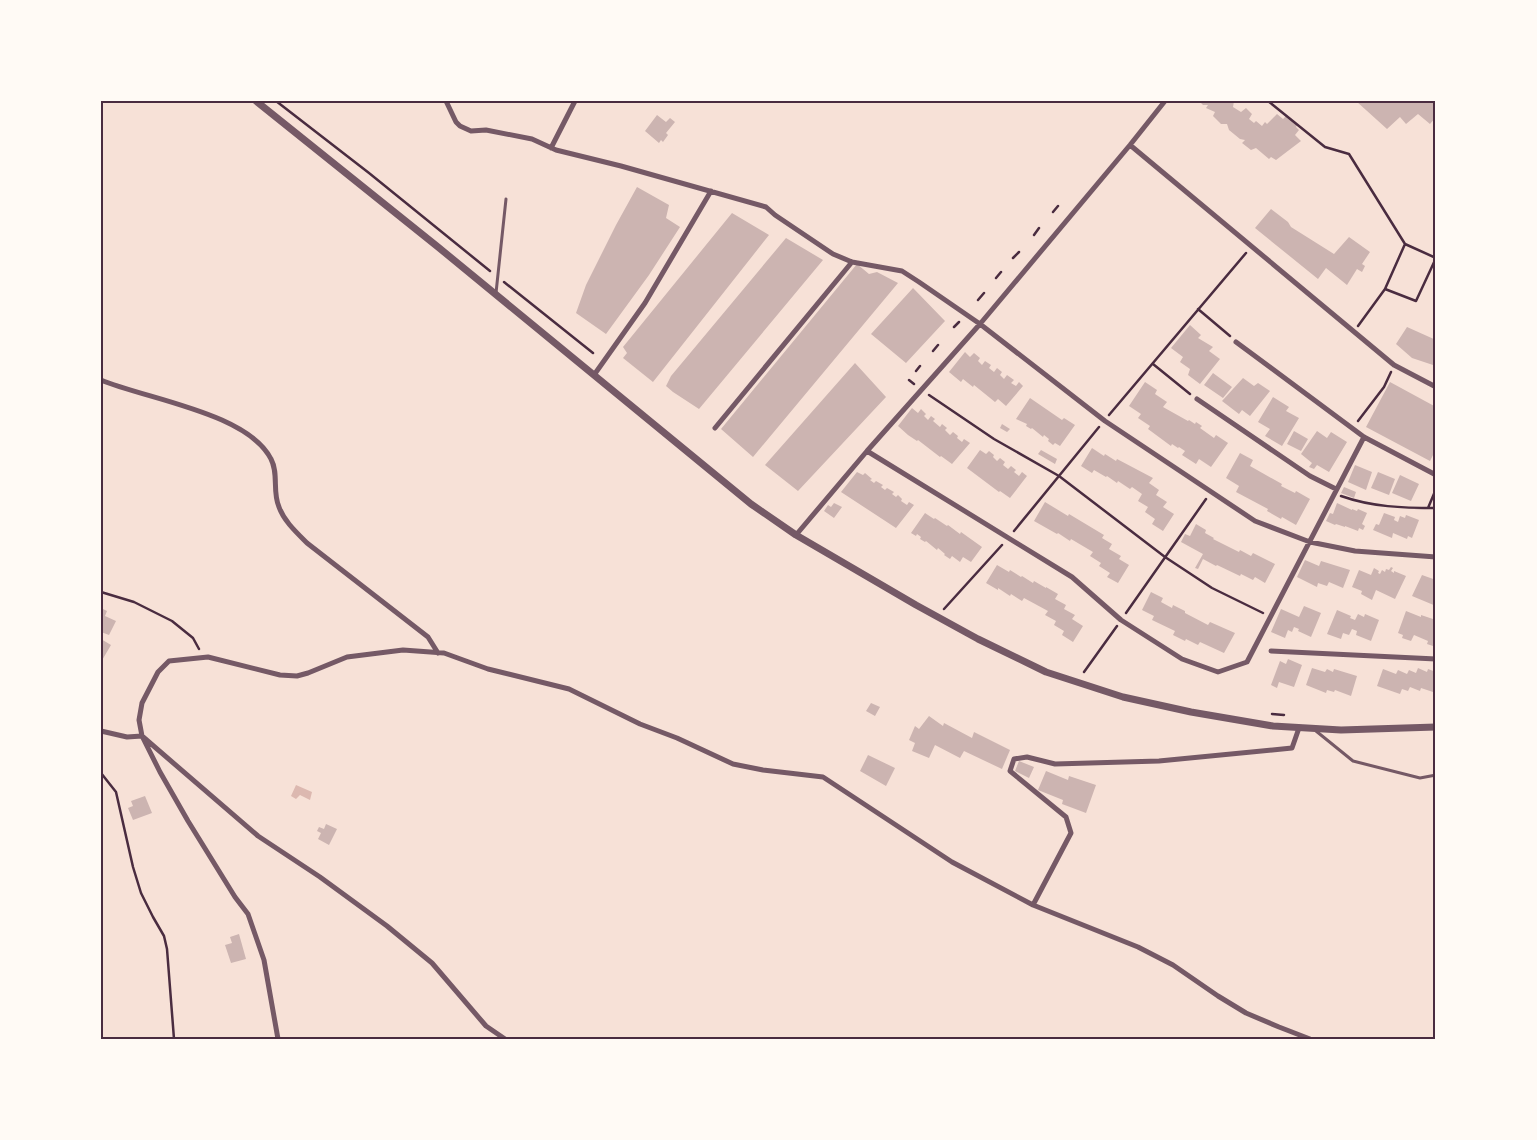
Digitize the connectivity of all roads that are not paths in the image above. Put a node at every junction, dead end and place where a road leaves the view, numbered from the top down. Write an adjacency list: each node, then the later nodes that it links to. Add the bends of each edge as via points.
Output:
1 (256, 101): 10 (street)
2 (446, 101): 6 (street, via 456,122 471,131 507,133)
3 (575, 101): 6 (street)
4 (1165, 101): 5 (street)
5 (1130, 145): 11 (street); 15 (street, via 1394,365)
6 (551, 148): 7 (street)
7 (711, 191): 9 (street, via 766,207 833,254); 13 (street, via 646,303)
8 (506, 199): 10 (lane)
9 (852, 262): 11 (street, via 902,271); 17 (street)
10 (496, 296): 13 (street)
11 (980, 324): 19 (street); 23 (street, via 1105,420 1211,492 1255,521)
12 (1236, 342): 18 (street)
13 (594, 375): 22 (street, via 751,504)
14 (101, 380): 26 (street, via 201,412 257,440 271,458 276,474 278,506 289,525 307,543 428,637)
15 (1436, 387)
16 (1197, 399): 21 (street)
17 (715, 428)
18 (1364, 437): 20 (street); 21 (street)
19 (867, 451): 22 (street); 23 (street, via 1072,577 1121,620 1182,659 1218,672 1247,662)
20 (1436, 475)
21 (1336, 491): 23 (street)
22 (796, 535): 29 (street, via 978,639 1046,672 1123,697 1181,710)
23 (1310, 542): 24 (street, via 1355,551)
24 (1436, 558)
25 (1271, 651): 27 (street)
26 (438, 653): 32 (street, via 404,650 347,658 297,676 280,675 208,657 169,661 158,672 142,703 138,720); 34 (street, via 569,689 733,764 823,778 952,862)
27 (1436, 659)
28 (1436, 727): 30 (street)
29 (1299, 728): 30 (street); 34 (street, via 1292,748 1149,761 1055,764 1027,757 1014,759 1010,771 1066,817 1071,833)
30 (1314, 729): 33 (lane, via 1353,761 1420,778)
31 (101, 731): 32 (street, via 127,738)
32 (142, 736): 35 (street, via 188,820 248,914 264,960); 36 (street, via 258,836 320,877 432,963 486,1026)
33 (1436, 775)
34 (1033, 904): 37 (street, via 1138,947 1173,965 1246,1013)
35 (278, 1039)
36 (505, 1039)
37 (1310, 1039)

